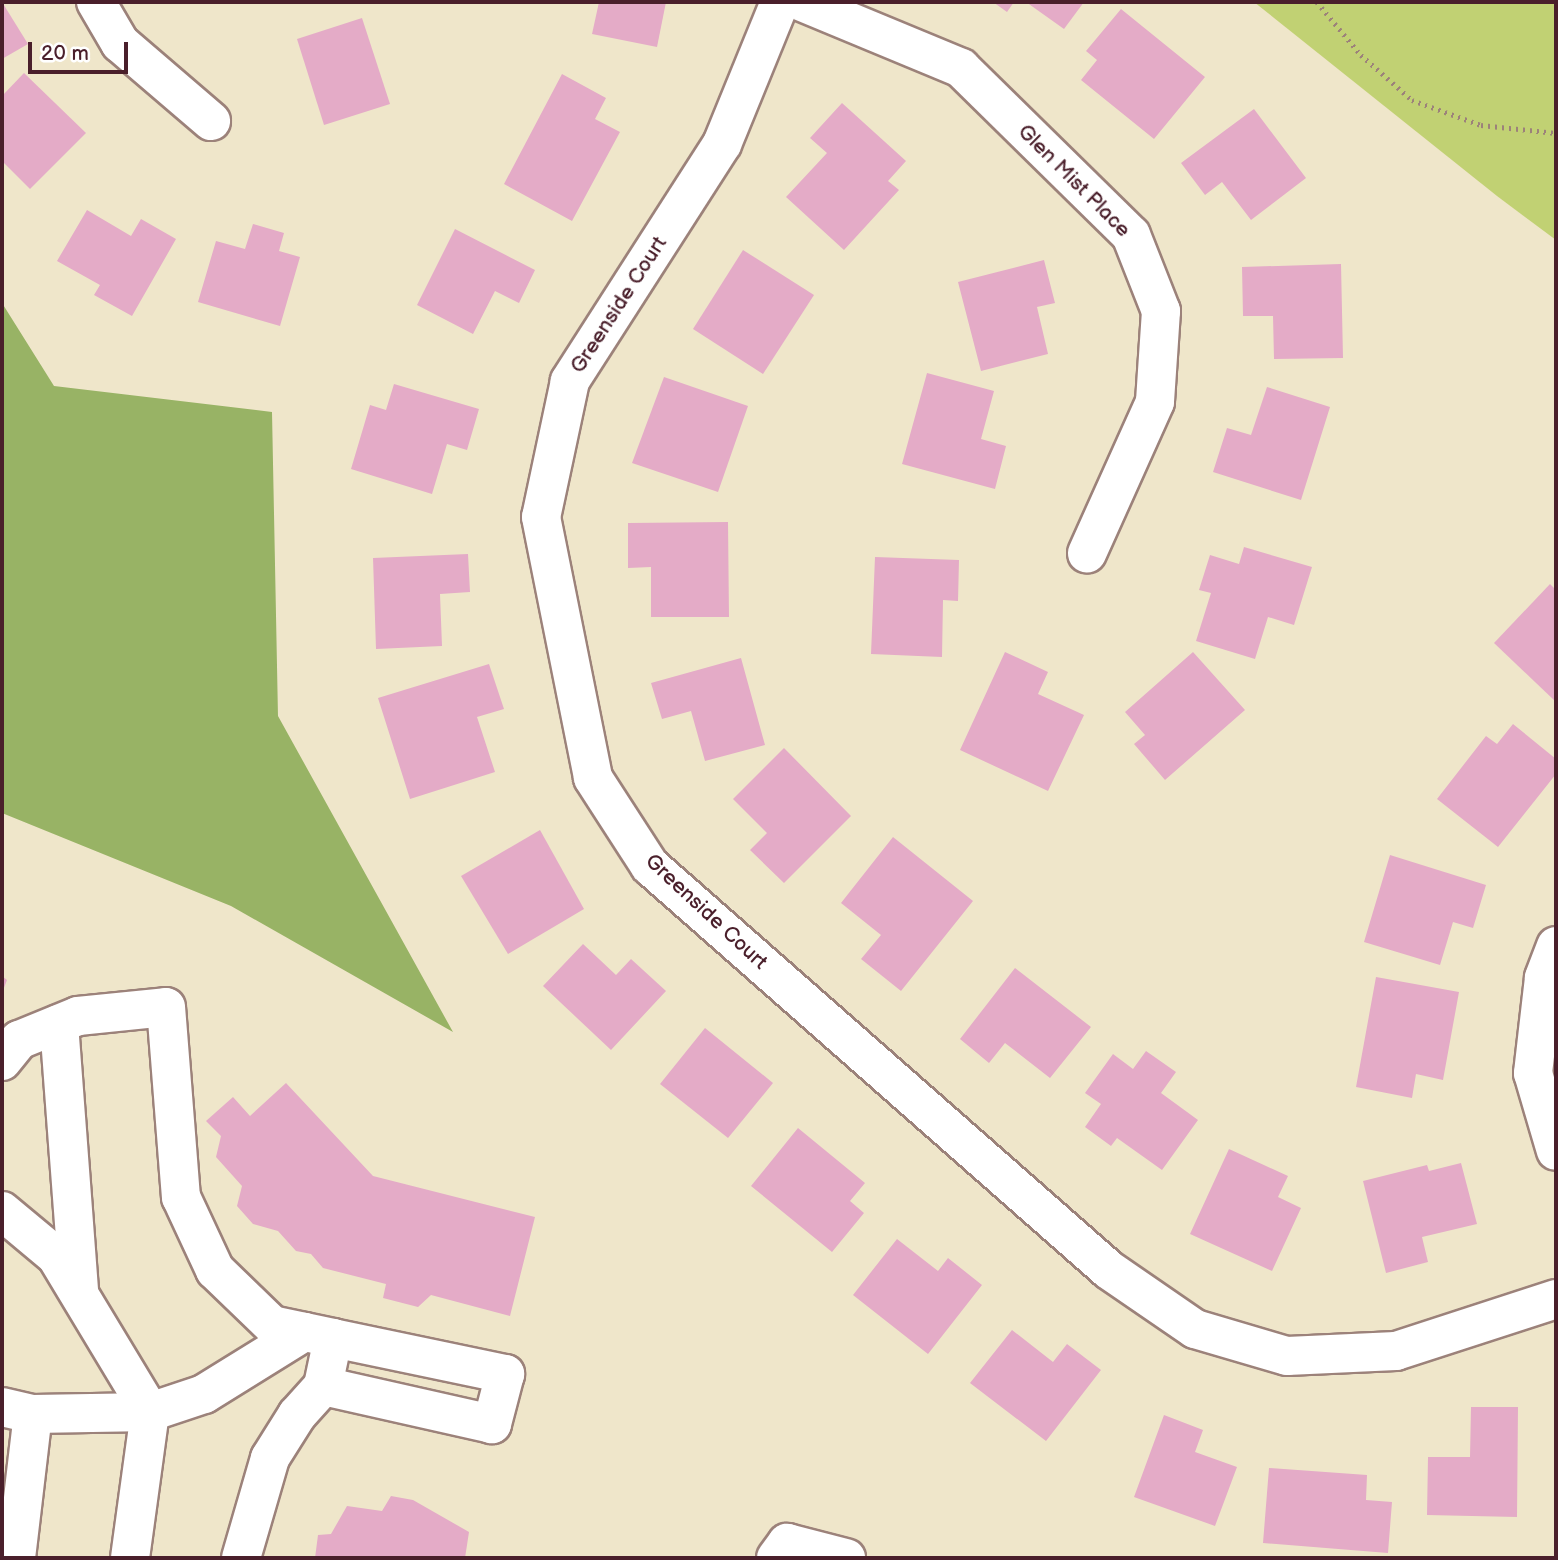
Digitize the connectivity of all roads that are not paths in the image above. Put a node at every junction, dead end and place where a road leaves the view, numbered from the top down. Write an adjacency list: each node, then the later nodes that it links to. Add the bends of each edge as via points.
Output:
1 (96, 2): 4 (street, via 120,43)
2 (780, 2): 12 (street, Greenside Court, via 722,144 570,381 541,517 593,778 650,866 1109,1270 1195,1329 1287,1356 1396,1351)
3 (802, 2): 5 (street, Glen Mist Place, via 961,68 1131,235 1161,311 1155,402)
4 (211, 121)
5 (1087, 553)
6 (1556, 946): 9 (street, via 1544,978 1533,1073)
7 (59, 1024): 8 (street, via 19,1040); 11 (street); 13 (street, via 78,1016 166,1007 181,1198 215,1270 272,1325)
8 (2, 1061)
9 (1556, 1151)
10 (2, 1211): 11 (street, via 55,1256)
11 (79, 1293): 16 (street)
12 (1556, 1299)
13 (319, 1335): 14 (street); 14 (street, via 505,1374 492,1424); 16 (street, via 204,1394)
14 (323, 1386): 19 (street, via 297,1415 270,1458)
15 (18, 1411): 16 (street); 17 (street)
16 (149, 1412): 18 (street)
17 (16, 1558)
18 (130, 1558)
19 (241, 1558)
20 (775, 1558): 21 (street, via 786,1543)
21 (846, 1558)

